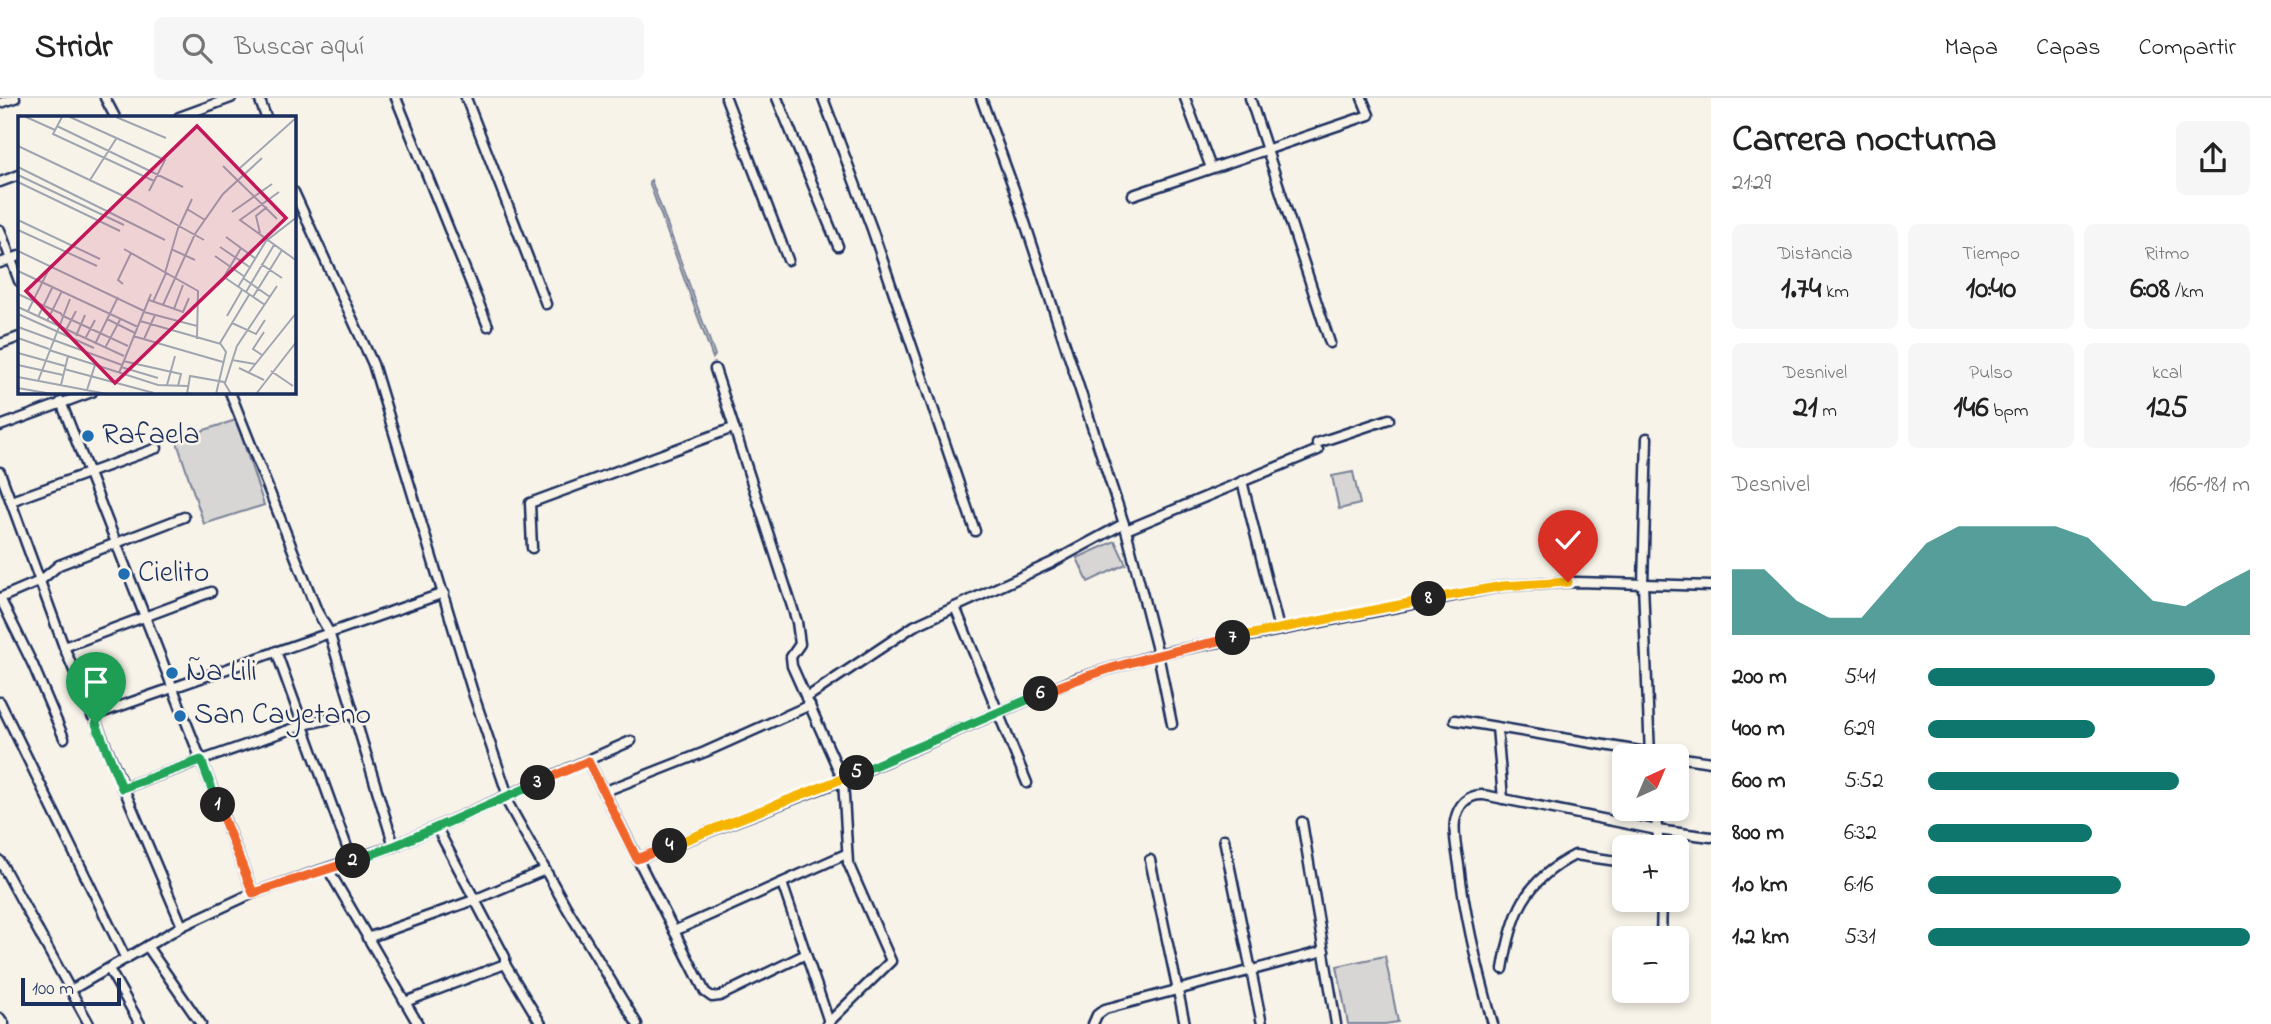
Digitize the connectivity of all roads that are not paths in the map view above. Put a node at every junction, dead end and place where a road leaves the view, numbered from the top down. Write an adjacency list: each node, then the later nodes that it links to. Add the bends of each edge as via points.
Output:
1 (15, 98): 14 (street)
2 (105, 98): 15 (street)
3 (231, 98): 16 (street)
4 (259, 98): 17 (street)
5 (396, 98): 31 (street)
6 (466, 98): 30 (street)
7 (726, 98): 27 (street)
8 (777, 98): 25 (street)
9 (823, 98): 50 (street)
10 (981, 98): 49 (street)
11 (1185, 98): 19 (street)
12 (1250, 98): 18 (street)
13 (1362, 98): 18 (street, via 1369,115)
14 (0, 103)
15 (114, 116)
16 (182, 116)
17 (266, 116)
18 (1266, 150): 19 (street); 33 (street)
19 (1211, 169): 22 (street)
20 (18, 175): 21 (street)
21 (0, 182)
22 (1133, 195)
23 (296, 196): 57 (street, via 373,364)
24 (0, 230): 26 (street)
25 (838, 246)
26 (15, 258): 28 (street); 29 (street)
27 (788, 260)
28 (0, 263)
29 (18, 275)
30 (546, 304)
31 (488, 326)
32 (18, 337): 34 (street)
33 (1330, 343)
34 (0, 344)
35 (715, 369): 41 (street)
36 (82, 394): 38 (street)
37 (231, 394): 62 (street)
38 (63, 398): 40 (street); 45 (street)
39 (1389, 419): 46 (street)
40 (0, 426)
41 (733, 428): 52 (street, via 530,503); 67 (street, via 797,622 800,644 791,659)
42 (1647, 438): 54 (street)
43 (157, 448): 45 (street)
44 (0, 472): 47 (street)
45 (89, 473): 47 (street); 51 (street)
46 (1242, 481): 49 (street); 61 (street)
47 (11, 501): 53 (street)
48 (184, 517): 51 (street)
49 (1125, 527): 59 (street); 65 (street)
50 (975, 531)
51 (116, 543): 53 (street, via 59,565); 60 (street)
52 (532, 548)
53 (40, 581): 58 (street); 63 (street)
54 (1643, 584): 55 (street); 61 (street, via 1503,586); 78 (street)
55 (1711, 586)
56 (211, 592): 60 (street)
57 (444, 593): 62 (street); 88 (street)
58 (0, 598): 76 (street)
59 (955, 607): 67 (street, via 914,626); 69 (street)
60 (145, 617): 63 (street); 66 (street)
61 (1279, 629): 65 (street)
62 (329, 632): 64 (street); 70 (street)
63 (64, 647): 71 (street)
64 (276, 651): 66 (street); 73 (street)
65 (1158, 653): 69 (street, via 1076,679); 74 (street)
66 (172, 687): 71 (street); 81 (street)
67 (808, 701): 84 (street); 87 (street, via 705,752)
68 (0, 702): 115 (street)
69 (998, 713): 84 (street); 85 (street)
70 (353, 714): 73 (street); 97 (street)
71 (93, 716): 86 (street)
72 (1455, 720): 75 (street)
73 (303, 724): 81 (street); 103 (street)
74 (1172, 724)
75 (1497, 727): 79 (street); 89 (street)
76 (64, 738)
77 (631, 741): 82 (street)
78 (1650, 744)
79 (1612, 747)
80 (1689, 759): 83 (street)
81 (201, 760): 86 (street); 107 (street)
82 (588, 761): 87 (street); 88 (street)
83 (1711, 762)
84 (842, 780): 98 (street); 99 (street)
85 (1027, 783)
86 (122, 788): 109 (street)
87 (603, 792): 99 (street)
88 (506, 797): 92 (street); 105 (street)
89 (1503, 799): 93 (street); 136 (street, via 1469,797 1455,823 1464,911)
90 (1656, 821): 93 (street)
91 (1301, 822): 113 (street)
92 (437, 828): 97 (street); 108 (street)
93 (1657, 830): 94 (street); 95 (street)
94 (1658, 835)
95 (1711, 837)
96 (1224, 839): 119 (street)
97 (394, 846): 103 (street)
98 (846, 854): 106 (street); 124 (street, via 891,961)
99 (637, 859): 110 (street)
100 (1150, 860): 121 (street)
101 (1612, 860): 118 (street, via 1575,855 1540,878 1521,905)
102 (0, 861): 120 (street)
103 (352, 861): 104 (street)
104 (328, 869): 107 (street); 111 (street)
105 (544, 870): 108 (street); 131 (street)
106 (782, 883): 110 (street); 114 (street)
107 (253, 893): 109 (street)
108 (474, 900): 111 (street); 116 (street)
109 (182, 926): 112 (street)
110 (674, 931): 114 (street, via 702,988 712,997)
111 (367, 938): 122 (street)
112 (147, 946): 115 (street); 128 (street)
113 (1324, 951): 119 (street); 135 (street)
114 (806, 954): 124 (street)
115 (126, 959): 117 (street)
116 (505, 964): 122 (street); 130 (street)
117 (109, 969): 120 (street); 127 (street)
118 (1503, 969)
119 (1251, 971): 121 (street); 134 (street)
120 (71, 990): 126 (street)
121 (1179, 990): 132 (street, via 1105,1009); 133 (street)
122 (405, 1002): 129 (street)
123 (0, 1018): 125 (street)
124 (828, 1023)
125 (4, 1024)
126 (89, 1024)
127 (140, 1024)
128 (201, 1024)
129 (418, 1024)
130 (541, 1024)
131 (637, 1024)
132 (1093, 1024)
133 (1185, 1024)
134 (1262, 1024)
135 (1336, 1024)
136 (1493, 1024)

